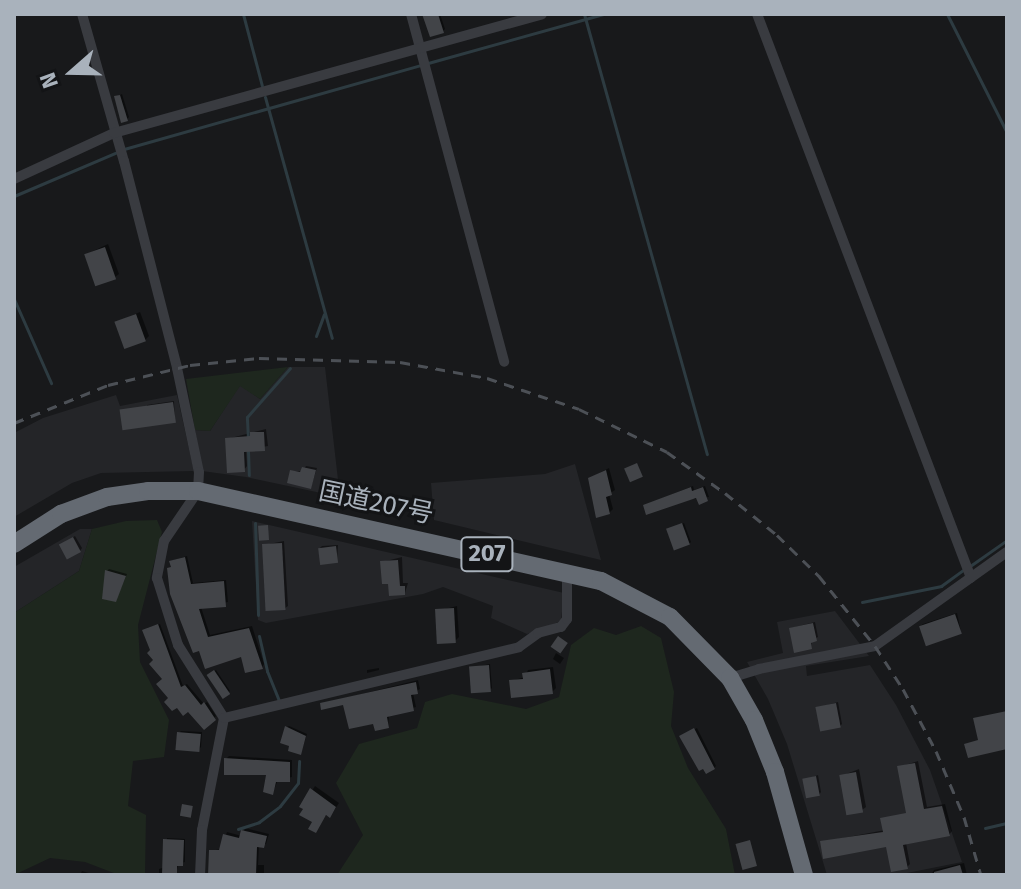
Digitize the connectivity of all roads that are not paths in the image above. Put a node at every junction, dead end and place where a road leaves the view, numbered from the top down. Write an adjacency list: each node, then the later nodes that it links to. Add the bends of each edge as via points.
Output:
1 (82, 14): 6 (street)
2 (411, 14): 5 (street)
3 (542, 14): 5 (street)
4 (757, 14): 12 (street)
5 (422, 53): 6 (street); 8 (street)
6 (114, 133): 7 (street); 9 (street, via 177,368 199,472)
7 (14, 179)
8 (504, 362)
9 (198, 491): 10 (highway, 国道207号 / 207, via 107,497 61,514); 13 (highway, 国道207号 / 207); 15 (street, via 164,541 157,578 178,645)
10 (14, 544)
11 (1007, 552): 12 (street)
12 (967, 571): 14 (street, via 875,646)
13 (567, 572): 14 (highway, 国道207号 / 207, via 637,597 670,617); 15 (street, via 567,619 519,647)
14 (730, 678): 17 (highway, 国道207号 / 207, via 775,772)
15 (224, 718): 16 (street, via 202,830)
16 (200, 875)
17 (804, 875)

